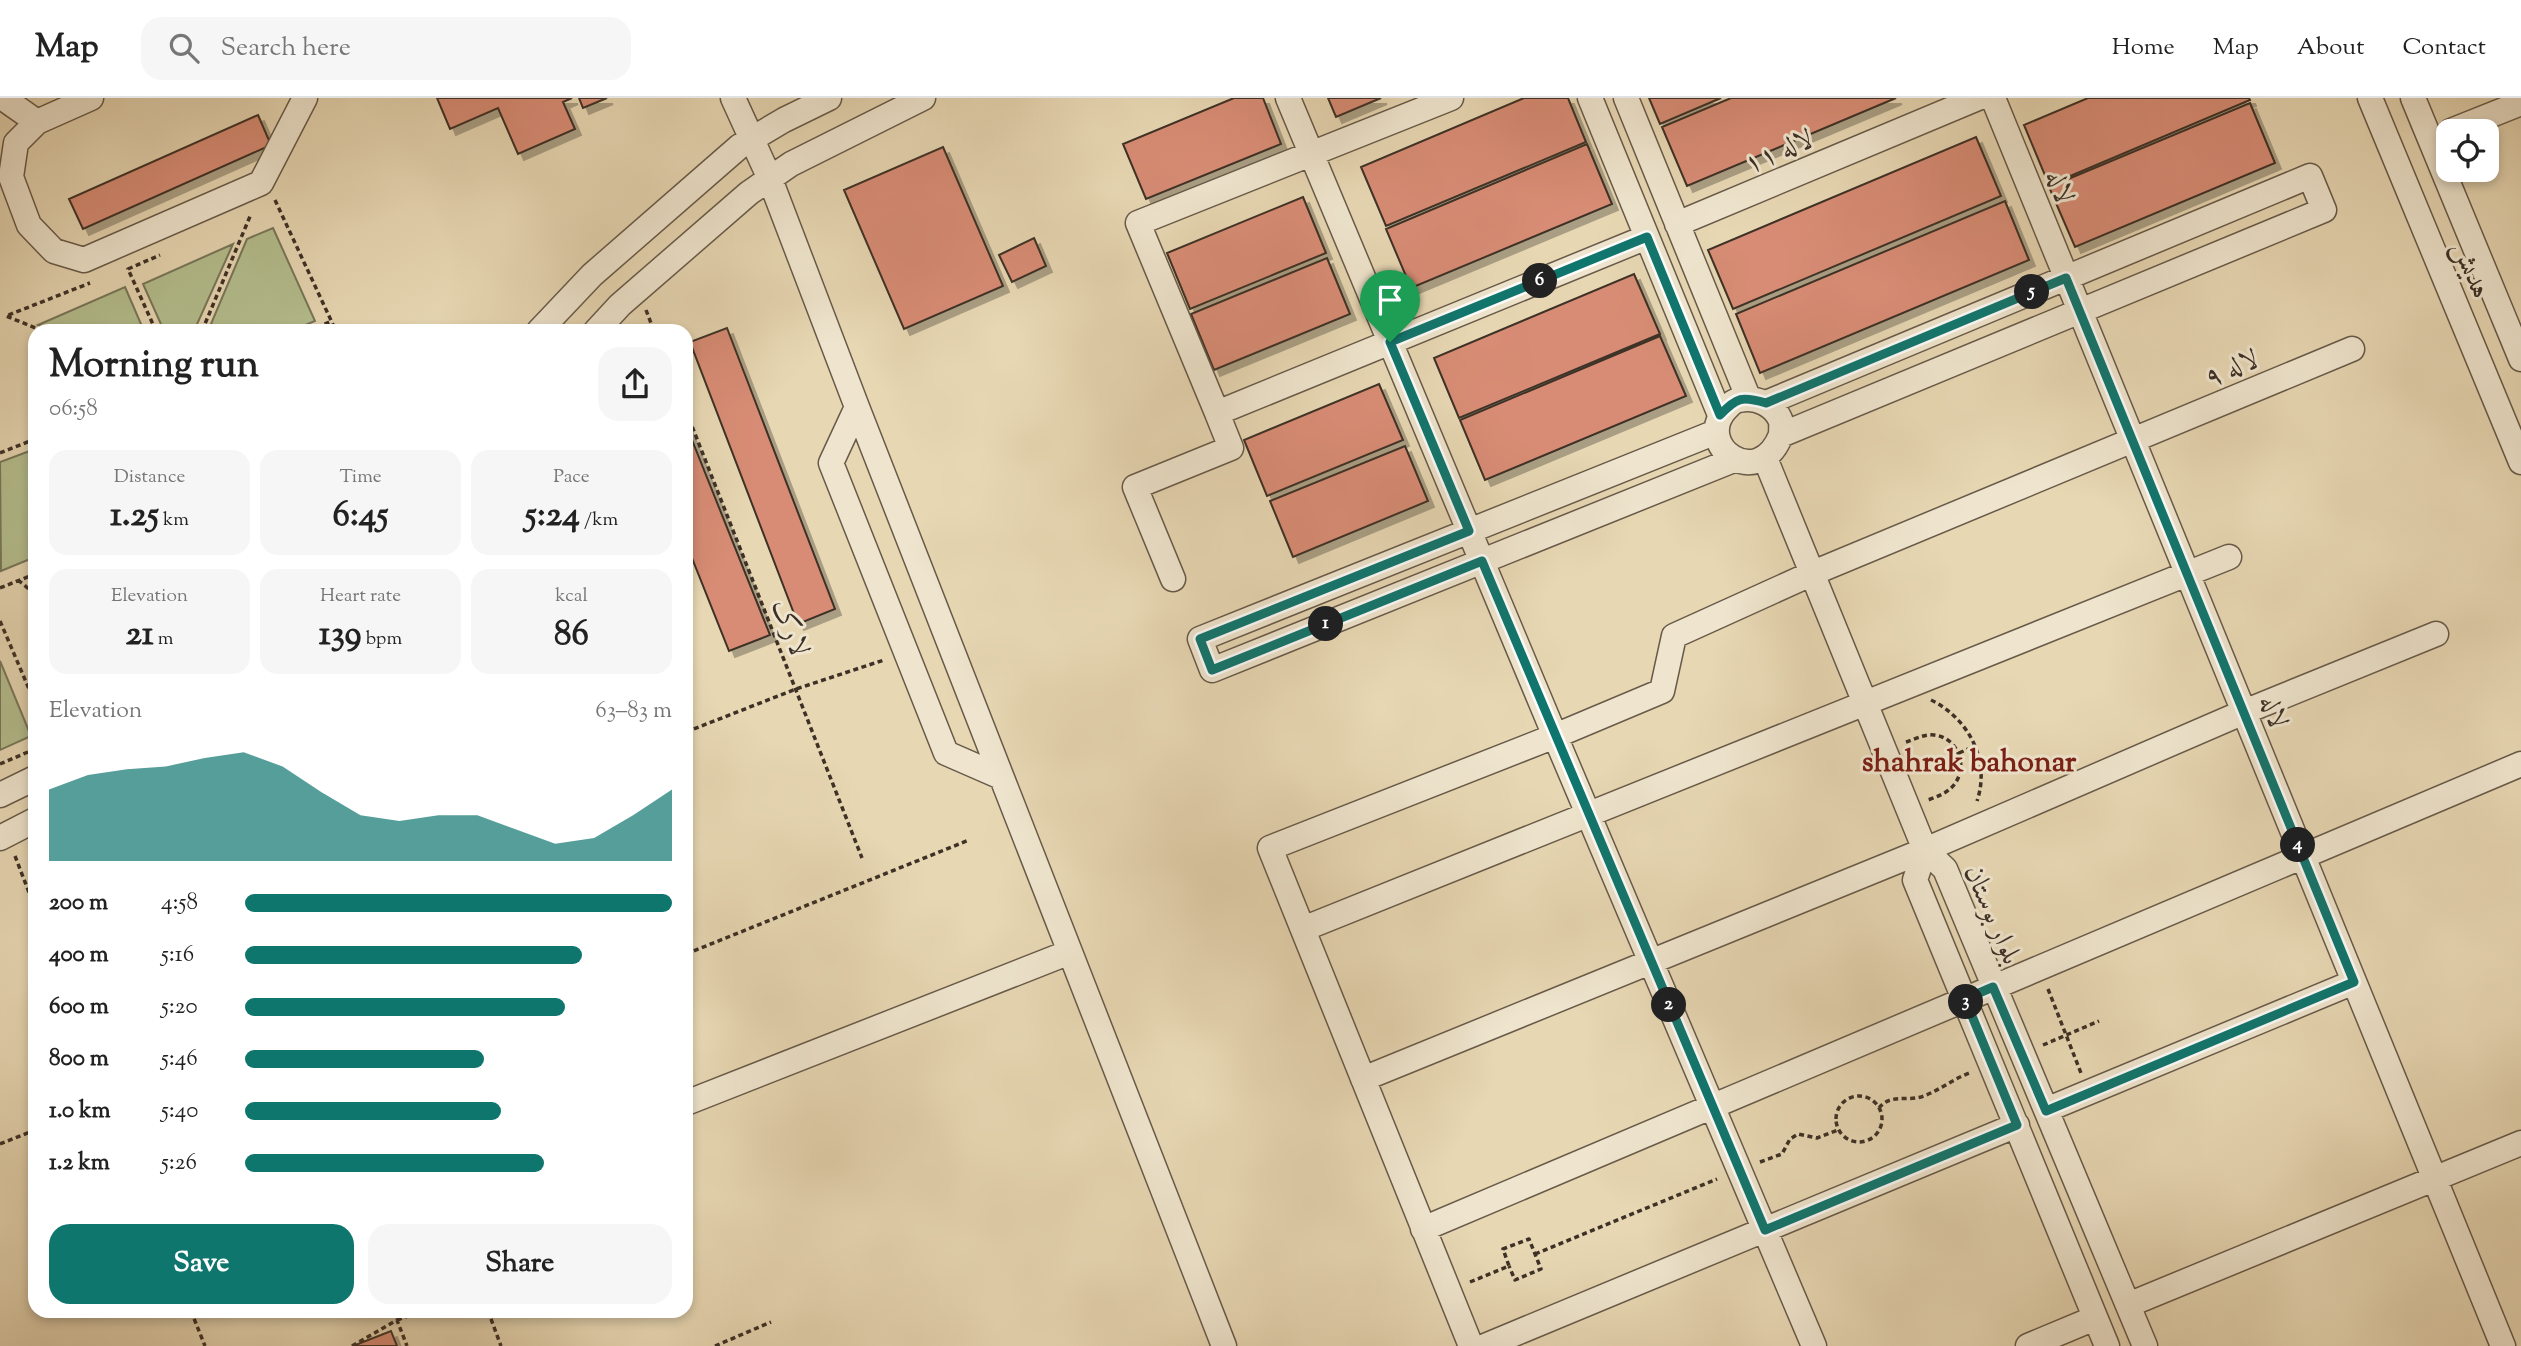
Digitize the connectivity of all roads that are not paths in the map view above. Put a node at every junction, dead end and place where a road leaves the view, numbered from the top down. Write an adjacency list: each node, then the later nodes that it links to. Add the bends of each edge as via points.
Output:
1 (3, 98): 17 (street)
2 (91, 98): 17 (street)
3 (305, 98): 17 (street, via 261,183 84,260 54,251 29,225 11,177 16,143)
4 (733, 98): 20 (street)
5 (829, 98): 20 (street)
6 (923, 98): 23 (street, via 791,164)
7 (1288, 98): 21 (street)
8 (1451, 98): 21 (street)
9 (1590, 98): 26 (street)
10 (1626, 98): 25 (street)
11 (1978, 98): 25 (street, لاله ۱۱)
12 (1993, 98): 27 (street, لاله)
13 (2370, 98): 22 (street, هدیش)
14 (2413, 98): 18 (street, هدیش)
15 (2521, 103): 16 (street)
16 (2482, 119)
17 (37, 122)
18 (2436, 126)
19 (2436, 138): 22 (street)
20 (750, 139): 23 (street); 29 (street, via 592,275)
21 (1312, 155): 31 (street); 36 (street, via 1138,223)
22 (2394, 156): 42 (street, هدیش)
23 (771, 179): 30 (street, via 638,289); 35 (street)
24 (2459, 182): 33 (street, هدیش)
25 (1677, 224): 34 (street)
26 (1647, 237): 31 (street); 37 (street)
27 (2066, 278): 28 (street, لاله); 28 (street, via 2310,176 2324,210); 34 (street)
28 (2080, 311): 38 (street); 39 (street, لاله)
29 (546, 324)
30 (603, 324)
31 (1390, 342): 36 (street); 43 (street)
32 (2352, 349): 39 (street, لاله ۹)
33 (2521, 359)
34 (1757, 400): 37 (street, via 1733,401); 38 (street, via 1780,420)
35 (857, 407): 54 (street); 54 (street, via 831,463 946,753)
36 (1217, 413): 48 (street, via 1231,448 1135,487)
37 (1718, 424): 41 (street, via 1723,450); 43 (street)
38 (1781, 435): 40 (street)
39 (2133, 440): 46 (street, لاله ۹); 47 (street, لاله)
40 (1765, 458): 41 (street, via 1751,463); 46 (street)
41 (1736, 460): 45 (street)
42 (2521, 462)
43 (1469, 531): 45 (street); 45 (street, via 1200,639 1212,670)
44 (2229, 557): 47 (street)
45 (1482, 561): 52 (street)
46 (1812, 573): 50 (street); 52 (street, لاله ۹, via 1674,636 1662,691)
47 (2187, 573): 50 (street); 51 (street, لاله)
48 (1173, 579)
49 (2436, 634): 51 (street)
50 (1866, 703): 57 (street); 60 (street)
51 (2244, 712): 60 (street); 61 (street, لاله)
52 (1555, 736): 57 (street); 62 (street, via 1270,848)
53 (2521, 764): 61 (street)
54 (1001, 777): 63 (street)
55 (28, 781): 56 (street)
56 (0, 795)
57 (1588, 814): 62 (street); 64 (street)
58 (28, 824): 59 (street)
59 (3, 836)
60 (1924, 850): 64 (street); 66 (street, بلوار بوستان, via 1945,869); 67 (street, بلوار بوستان, via 1915,880)
61 (2303, 856): 65 (street, لاله); 66 (street)
62 (1303, 929): 68 (street)
63 (1070, 952): 69 (street); 79 (street)
64 (1651, 962): 68 (street); 70 (street)
65 (2354, 982): 71 (street); 74 (street, لاله)
66 (1993, 987): 67 (street); 71 (street, بلوار بوستان)
67 (1965, 999): 70 (street); 72 (street, بلوار بوستان)
68 (1363, 1079): 75 (street)
69 (693, 1099)
70 (1712, 1107): 75 (street); 76 (street)
71 (2046, 1111): 77 (street, بلوار بوستان)
72 (2017, 1125): 76 (street); 78 (street, بلوار بوستان)
73 (2521, 1143): 74 (street)
74 (2435, 1178): 77 (street); 86 (street, لاله)
75 (1423, 1229): 80 (street)
76 (1765, 1230): 81 (street); 82 (street)
77 (2128, 1305): 85 (street, بلوار بوستان)
78 (2095, 1318): 83 (street); 84 (street, بلوار بوستان)
79 (1224, 1346)
80 (1471, 1346)
81 (1485, 1346)
82 (1814, 1346)
83 (2028, 1346)
84 (2107, 1346)
85 (2145, 1346)
86 (2503, 1346)

